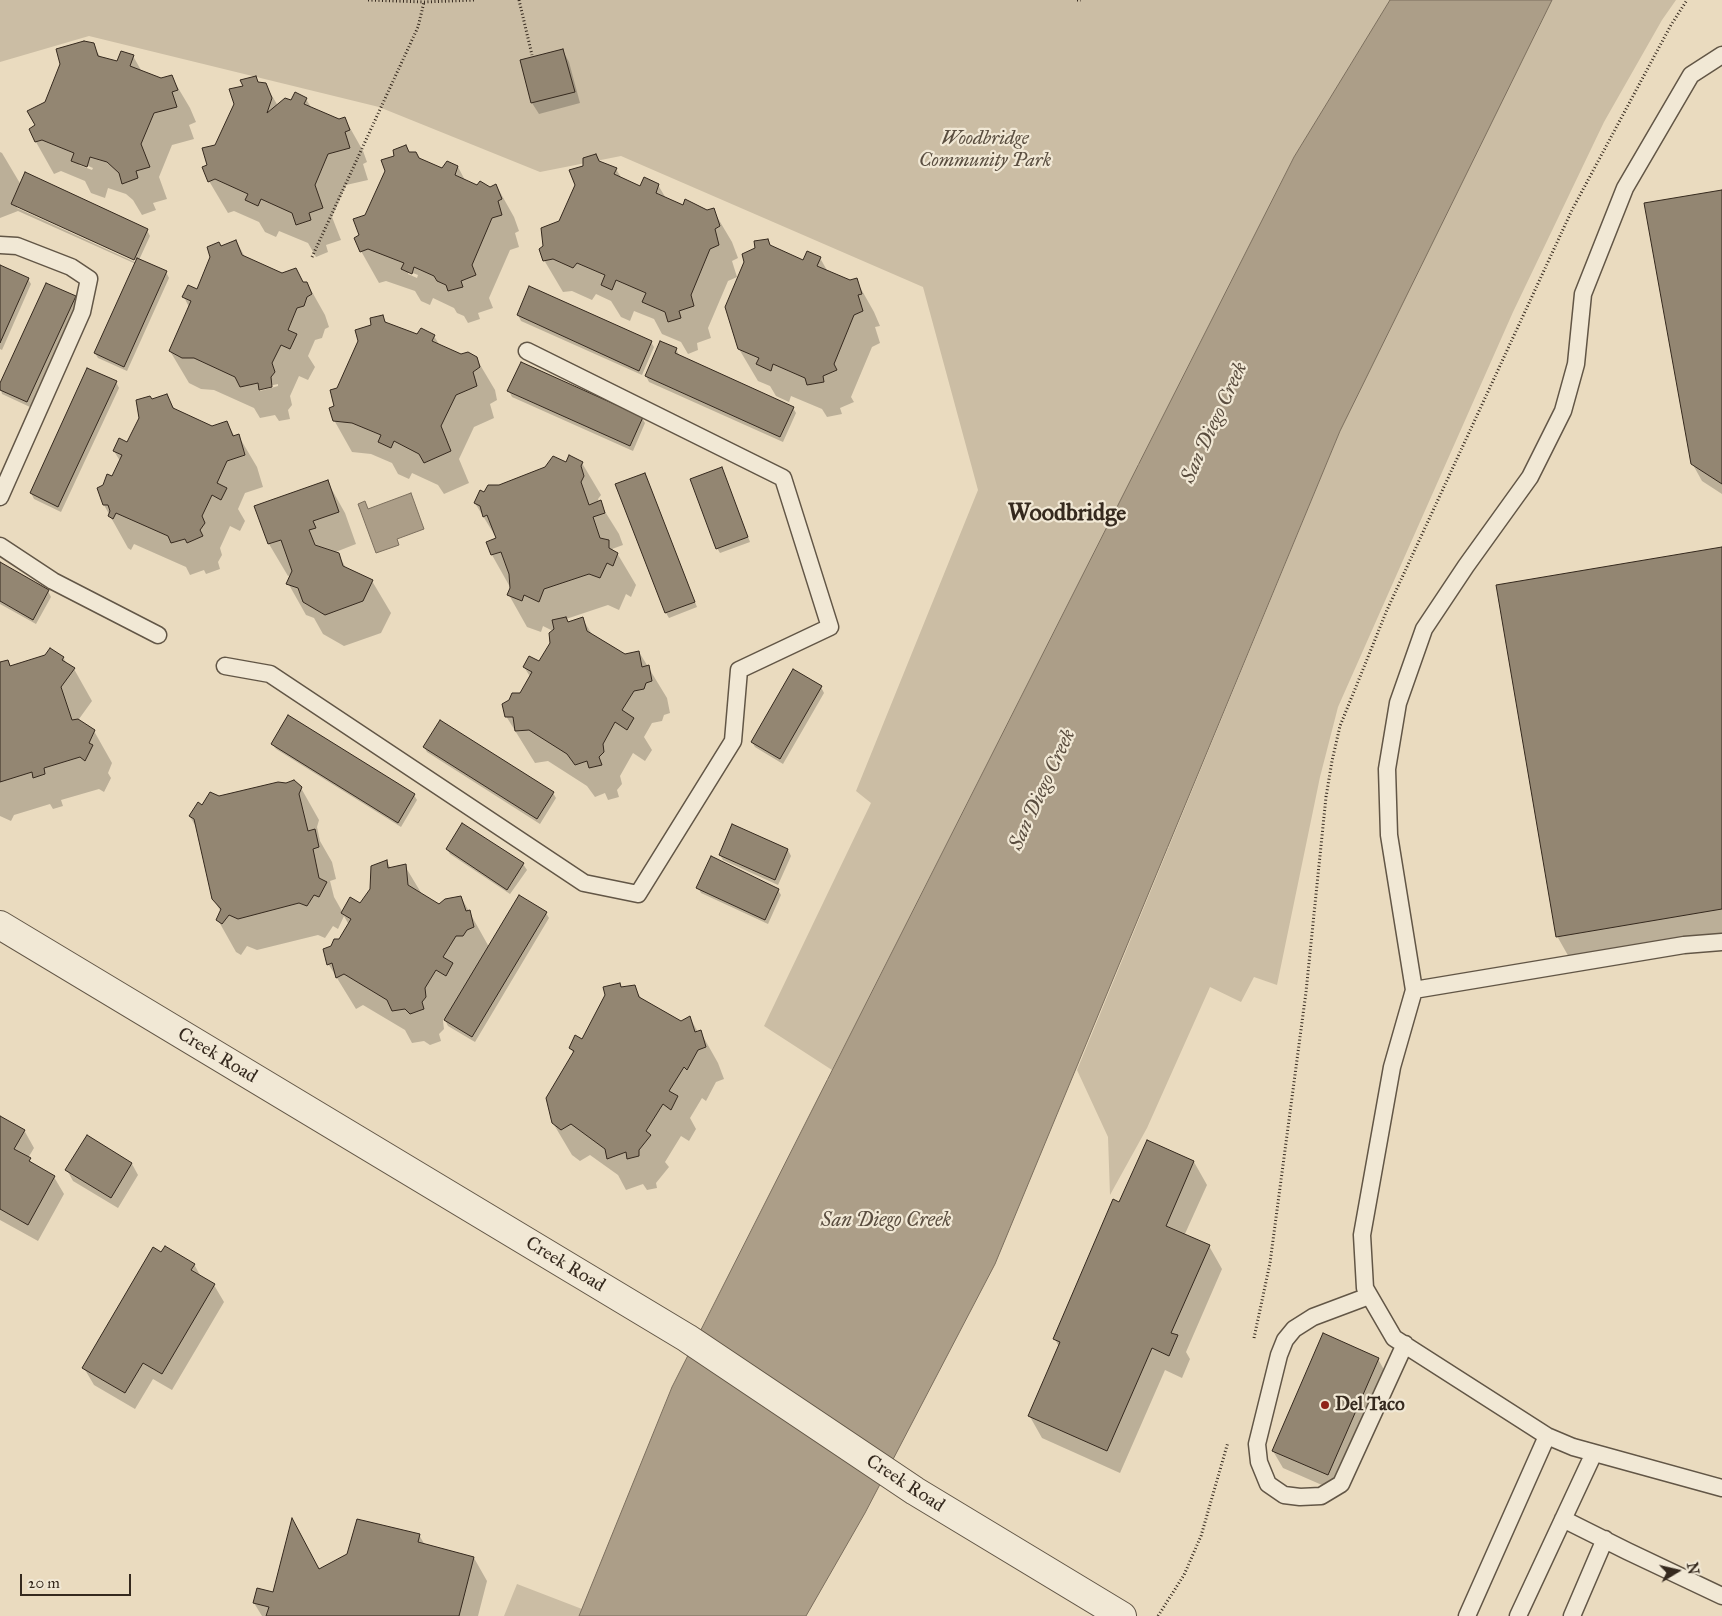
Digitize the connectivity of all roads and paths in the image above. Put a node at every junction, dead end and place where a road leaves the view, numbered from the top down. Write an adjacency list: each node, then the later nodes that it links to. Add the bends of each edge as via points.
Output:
1 (368, 0): 4 (path)
2 (475, 0): 4 (path)
3 (519, 0): 5 (path)
4 (424, 2): 8 (path, via 418,27)
5 (532, 55)
6 (1722, 55): 16 (lane, via 1690,75 1625,188 1583,294 1576,364 1563,411 1530,477 1424,629 1398,702 1387,769 1389,835)
7 (0, 245): 10 (lane, via 17,246 71,267 89,280 82,312)
8 (312, 257)
9 (527, 351): 13 (lane, via 784,478 830,627 739,670 733,741 638,894 584,883 270,674)
10 (0, 497)
11 (0, 546): 12 (lane, via 53,581)
12 (158, 635)
13 (225, 666)
14 (0, 925): 26 (street, Creek Road, via 687,1338 915,1491)
15 (1722, 942): 16 (lane)
16 (1414, 990): 17 (lane, via 1392,1067 1362,1235 1365,1288)
17 (1369, 1296): 18 (lane, via 1394,1338); 18 (lane, via 1313,1317 1294,1329 1285,1340 1257,1444 1259,1462 1268,1484 1284,1495 1300,1497 1322,1496 1341,1484)
18 (1405, 1344): 19 (lane)
19 (1547, 1436): 20 (lane); 28 (lane)
20 (1594, 1453): 21 (lane); 22 (lane)
21 (1722, 1488)
22 (1563, 1519): 23 (lane); 29 (lane)
23 (1605, 1539): 25 (lane); 30 (lane)
24 (1180, 1582): 27 (path)
25 (1722, 1596)
26 (1122, 1616)
27 (1158, 1616)
28 (1467, 1616)
29 (1518, 1616)
30 (1572, 1616)

